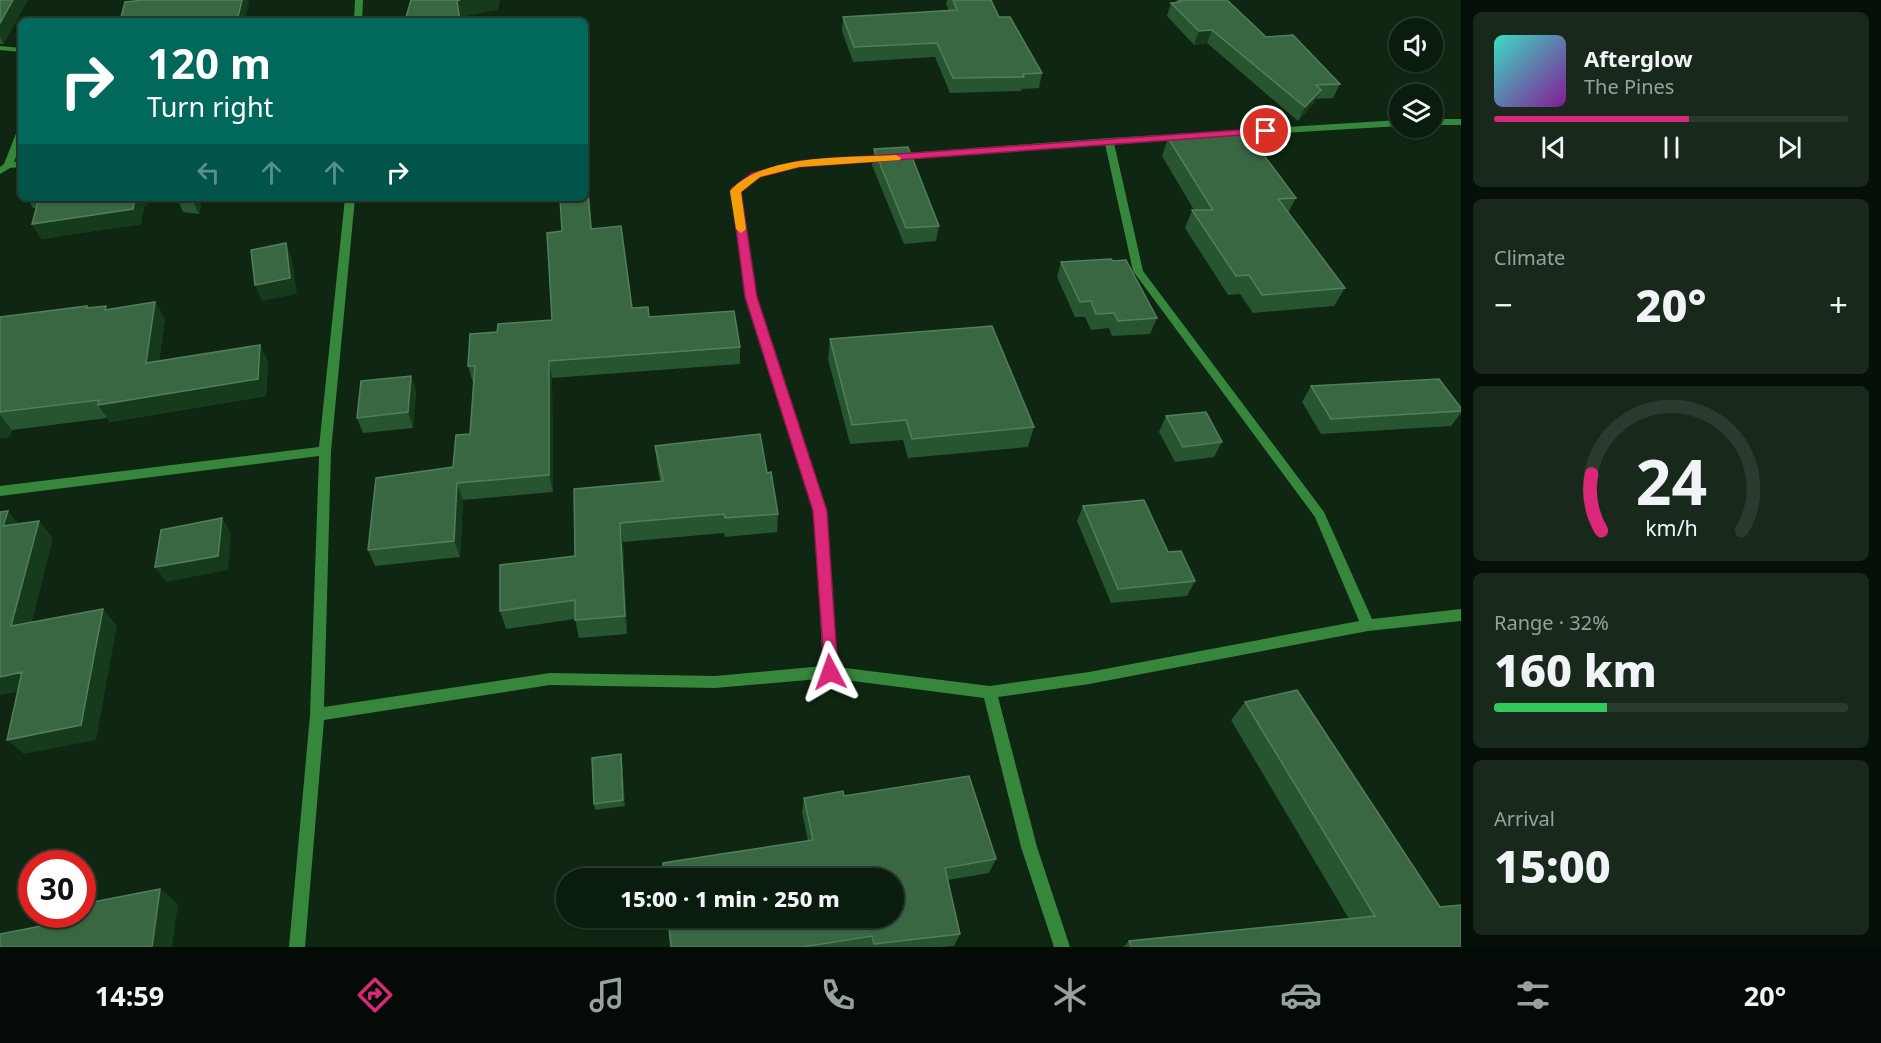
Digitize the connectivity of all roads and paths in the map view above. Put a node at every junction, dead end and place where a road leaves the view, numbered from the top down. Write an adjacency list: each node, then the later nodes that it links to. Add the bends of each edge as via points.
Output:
1 (358, 0): 2 (street)
2 (358, 18)
3 (0, 48): 4 (street)
4 (18, 50)
5 (1443, 122): 6 (street)
6 (1461, 122)
7 (1389, 124): 9 (street)
8 (18, 138): 10 (street)
9 (1108, 141): 15 (street, via 1138,271 1320,515); 16 (street, via 799,164 756,175 735,191 751,297 820,511)
10 (4, 168)
11 (350, 201): 12 (street)
12 (325, 451): 13 (street); 18 (street)
13 (0, 491)
14 (1461, 615): 15 (street)
15 (1368, 625): 17 (street, via 1089,678)
16 (830, 672): 17 (street); 18 (street, via 715,682 550,679)
17 (990, 692): 20 (street, via 1029,848)
18 (317, 715): 19 (street)
19 (297, 947)
20 (1062, 947)

